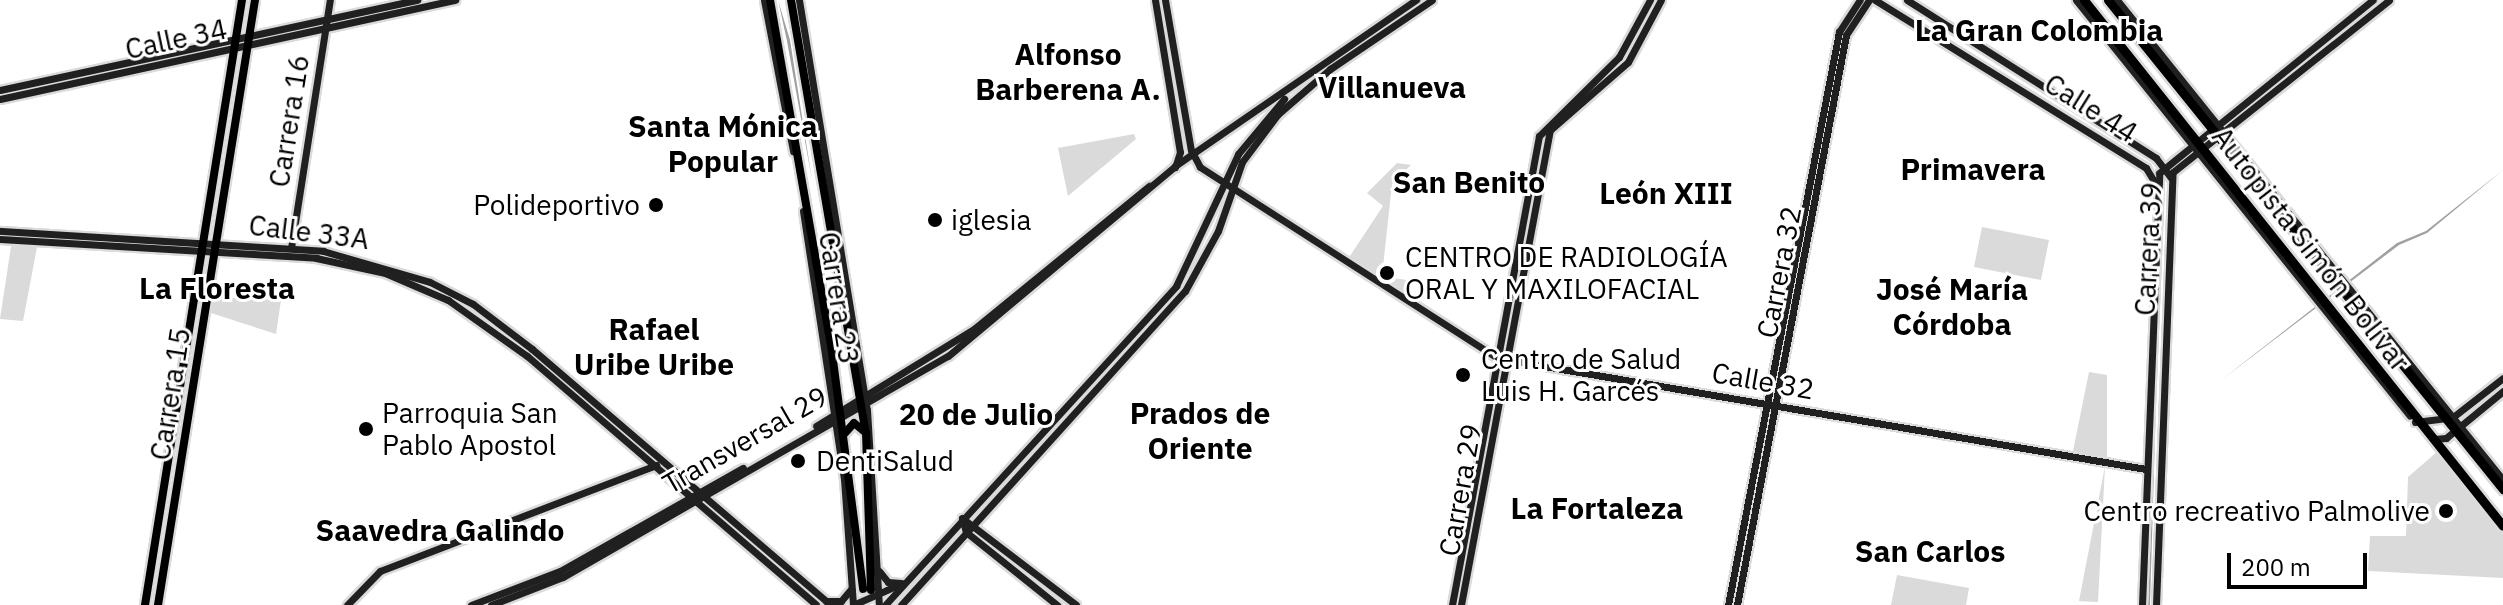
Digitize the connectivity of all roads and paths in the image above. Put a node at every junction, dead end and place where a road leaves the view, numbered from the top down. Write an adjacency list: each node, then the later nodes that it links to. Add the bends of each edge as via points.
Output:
1 (242, 0): 28 (main road, Carrera 15)
2 (255, 0): 27 (main road, Carrera 15)
3 (330, 0): 25 (street, Carrera 16)
4 (417, 0): 25 (street, Calle 34)
5 (455, 0): 26 (street, Calle 34)
6 (791, 0): 63 (main road)
7 (799, 0): 63 (street, Carrera 23)
8 (1155, 0): 41 (street, via 1180,152)
9 (1165, 0): 38 (street)
10 (1416, 0): 34 (street)
11 (1432, 0): 34 (street)
12 (1650, 0): 29 (street, Carrera 29)
13 (1661, 0): 30 (street, Carrera 29)
14 (1860, 0): 64 (street, Carrera 32, via 1839,32)
15 (1869, 0): 65 (street, Carrera 32, via 1846,35)
16 (1875, 0): 44 (street, Calle 44, via 2146,168)
17 (1907, 0): 42 (street, Calle 44)
18 (2076, 0): 37 (street)
19 (2084, 0): 37 (highway, Autopista Simón Bolívar)
20 (2108, 0): 33 (highway, Autopista Simón Bolívar)
21 (2117, 0): 33 (street)
22 (2373, 0): 36 (street, Carrera 39)
23 (2389, 0): 36 (street, Carrera 39)
24 (768, 3): 66 (main road, Carrera 23)
25 (327, 20): 26 (street, Carrera 16); 27 (street, Calle 34)
26 (325, 29): 27 (street, Calle 34); 53 (street, Carrera 16)
27 (249, 42): 28 (street, Calle 34); 52 (main road, Carrera 15)
28 (235, 45): 32 (street, Calle 34); 35 (street, Calle 34); 51 (main road, Carrera 15)
29 (1626, 48): 30 (street); 31 (street, Carrera 29)
30 (1634, 53): 31 (street, Carrera 29)
31 (1619, 65): 55 (street, Carrera 29, via 1540,132); 56 (street, Carrera 29, via 1550,130)
32 (0, 90)
33 (2189, 93): 36 (highway, Autopista Simón Bolívar)
34 (1292, 94): 38 (street, Transversal 29); 45 (street, via 1246,142); 46 (street, via 1248,152)
35 (0, 99)
36 (2219, 130): 37 (street, Carrera 39); 67 (highway, Autopista Simón Bolívar)
37 (2197, 146): 39 (street, Carrera 39); 40 (highway, Autopista Simón Bolívar); 42 (street, Carrera 39)
38 (1192, 156): 41 (street, Transversal 29); 45 (street, Calle 32)
39 (2186, 161): 40 (street); 43 (street, Carrera 39)
40 (2209, 161): 68 (highway, Autopista Simón Bolívar)
41 (1175, 166): 63 (street, Transversal 29, via 975,328)
42 (2164, 166): 43 (street); 44 (street, Carrera 39)
43 (2171, 178): 50 (street, Carrera 39)
44 (2155, 183): 48 (street, Carrera 39)
45 (1222, 184): 46 (street, Calle 32); 81 (street, via 1176,286)
46 (1232, 191): 55 (street, Calle 32); 83 (street, via 1185,291)
47 (0, 231): 51 (street, Calle 33A)
48 (2154, 235): 50 (street, via 2159,242); 57 (street, Carrera 39)
49 (0, 239): 51 (street, Calle 33A)
50 (2169, 239): 58 (street, Carrera 39)
51 (204, 247): 52 (street, Calle 33A); 91 (main road, Carrera 15)
52 (215, 248): 53 (street, Calle 33A); 54 (street, Calle 33A, via 316,258 385,273 459,306); 92 (main road, Carrera 15)
53 (291, 248): 54 (street, Calle 33A, via 358,258 430,282)
54 (509, 337): 73 (street, Calle 33A); 74 (street, Calle 33A)
55 (1497, 358): 56 (street, Calle 32); 102 (street, Carrera 29)
56 (1506, 360): 64 (street, Calle 32); 103 (street, Carrera 29)
57 (2149, 371): 58 (street); 61 (street, Carrera 39)
58 (2164, 373): 62 (street, Carrera 39)
59 (2503, 378): 67 (street)
60 (2503, 391): 69 (street)
61 (2148, 392): 62 (street, via 2154,385); 75 (street, Carrera 39)
62 (2163, 392): 107 (street, Carrera 39)
63 (863, 400): 66 (street, Transversal 29); 70 (main road, Carrera 23); 86 (street, Carrera 23)
64 (1766, 404): 65 (street, Calle 32); 104 (street, Carrera 32)
65 (1776, 405): 75 (street, Calle 32); 105 (street, Carrera 32)
66 (838, 416): 71 (main road, Carrera 23); 79 (street, Transversal 29); 87 (street)
67 (2449, 418): 68 (street); 69 (highway, Autopista Simón Bolívar)
68 (2417, 422): 72 (highway, Autopista Simón Bolívar); 78 (street)
69 (2458, 428): 72 (street); 76 (street); 77 (highway, Autopista Simón Bolívar)
70 (866, 432): 71 (main road, via 854,423); 71 (main road, Carrera 23, via 867,590)
71 (845, 435)
72 (2434, 439): 78 (highway, Autopista Simón Bolívar)
73 (661, 462): 74 (street); 79 (street, Calle 33A)
74 (652, 466): 80 (street, Calle 33A); 93 (street, via 378,571)
75 (2146, 469): 106 (street, Carrera 39)
76 (2503, 480)
77 (2503, 489)
78 (2473, 492): 82 (highway); 84 (street)
79 (700, 496): 80 (street, Transversal 29); 89 (street, Calle 33A)
80 (691, 501): 94 (street, Transversal 29, via 560,571); 95 (street, Transversal 29, via 563,577); 96 (street, Calle 33A)
81 (962, 518): 83 (street); 85 (street); 88 (street)
82 (2503, 526)
83 (975, 527): 85 (street); 101 (street)
84 (2503, 533)
85 (968, 535): 99 (street); 100 (street)
86 (877, 566): 88 (street, via 886,581); 90 (street, Carrera 23)
87 (853, 579): 89 (street, via 843,600); 98 (street)
88 (906, 580): 90 (street)
89 (822, 598): 97 (street, Calle 33A)
90 (881, 603): 98 (street)
91 (145, 605)
92 (158, 605)
93 (347, 605)
94 (471, 605)
95 (491, 605)
96 (816, 605)
97 (831, 605)
98 (853, 605)
99 (901, 605)
100 (1057, 605)
101 (1076, 605)
102 (1452, 605)
103 (1461, 605)
104 (1728, 605)
105 (1737, 605)
106 (2142, 605)
107 (2156, 605)

